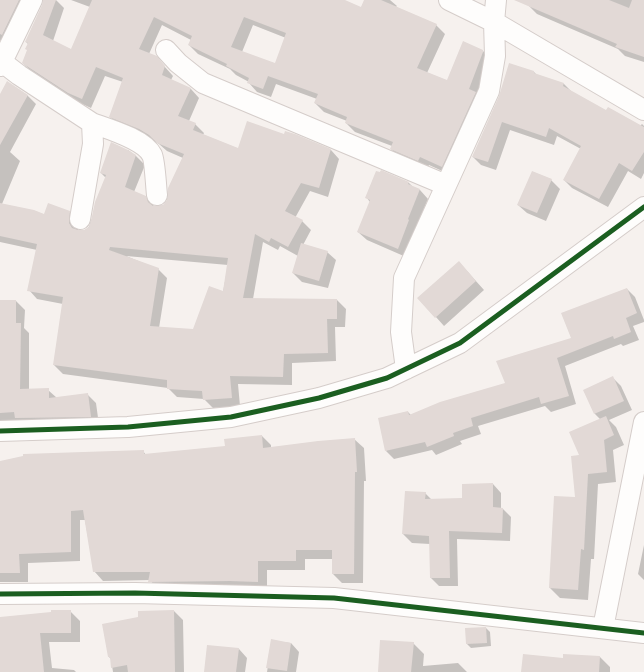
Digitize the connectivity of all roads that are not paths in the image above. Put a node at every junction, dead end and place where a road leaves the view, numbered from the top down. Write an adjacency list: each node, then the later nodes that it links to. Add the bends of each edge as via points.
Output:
1 (32, 0): 6 (street)
2 (448, 0): 4 (street)
3 (496, 0): 4 (street)
4 (494, 22): 7 (street); 9 (street, via 495,56 489,90)
5 (166, 50): 9 (street, via 178,64 203,82)
6 (1, 64): 8 (street)
7 (644, 110)
8 (92, 123): 10 (street, via 144,146 153,156); 12 (street, via 93,144)
9 (446, 185): 13 (street, via 404,278 401,332)
10 (157, 195)
11 (644, 207): 13 (street, via 460,342)
12 (80, 219)
13 (406, 369): 15 (street, via 388,378 319,398 231,417 128,427)
14 (644, 422): 17 (street)
15 (0, 431)
16 (0, 594): 17 (street, via 135,593 334,598)
17 (603, 628): 18 (street)
18 (644, 633)

